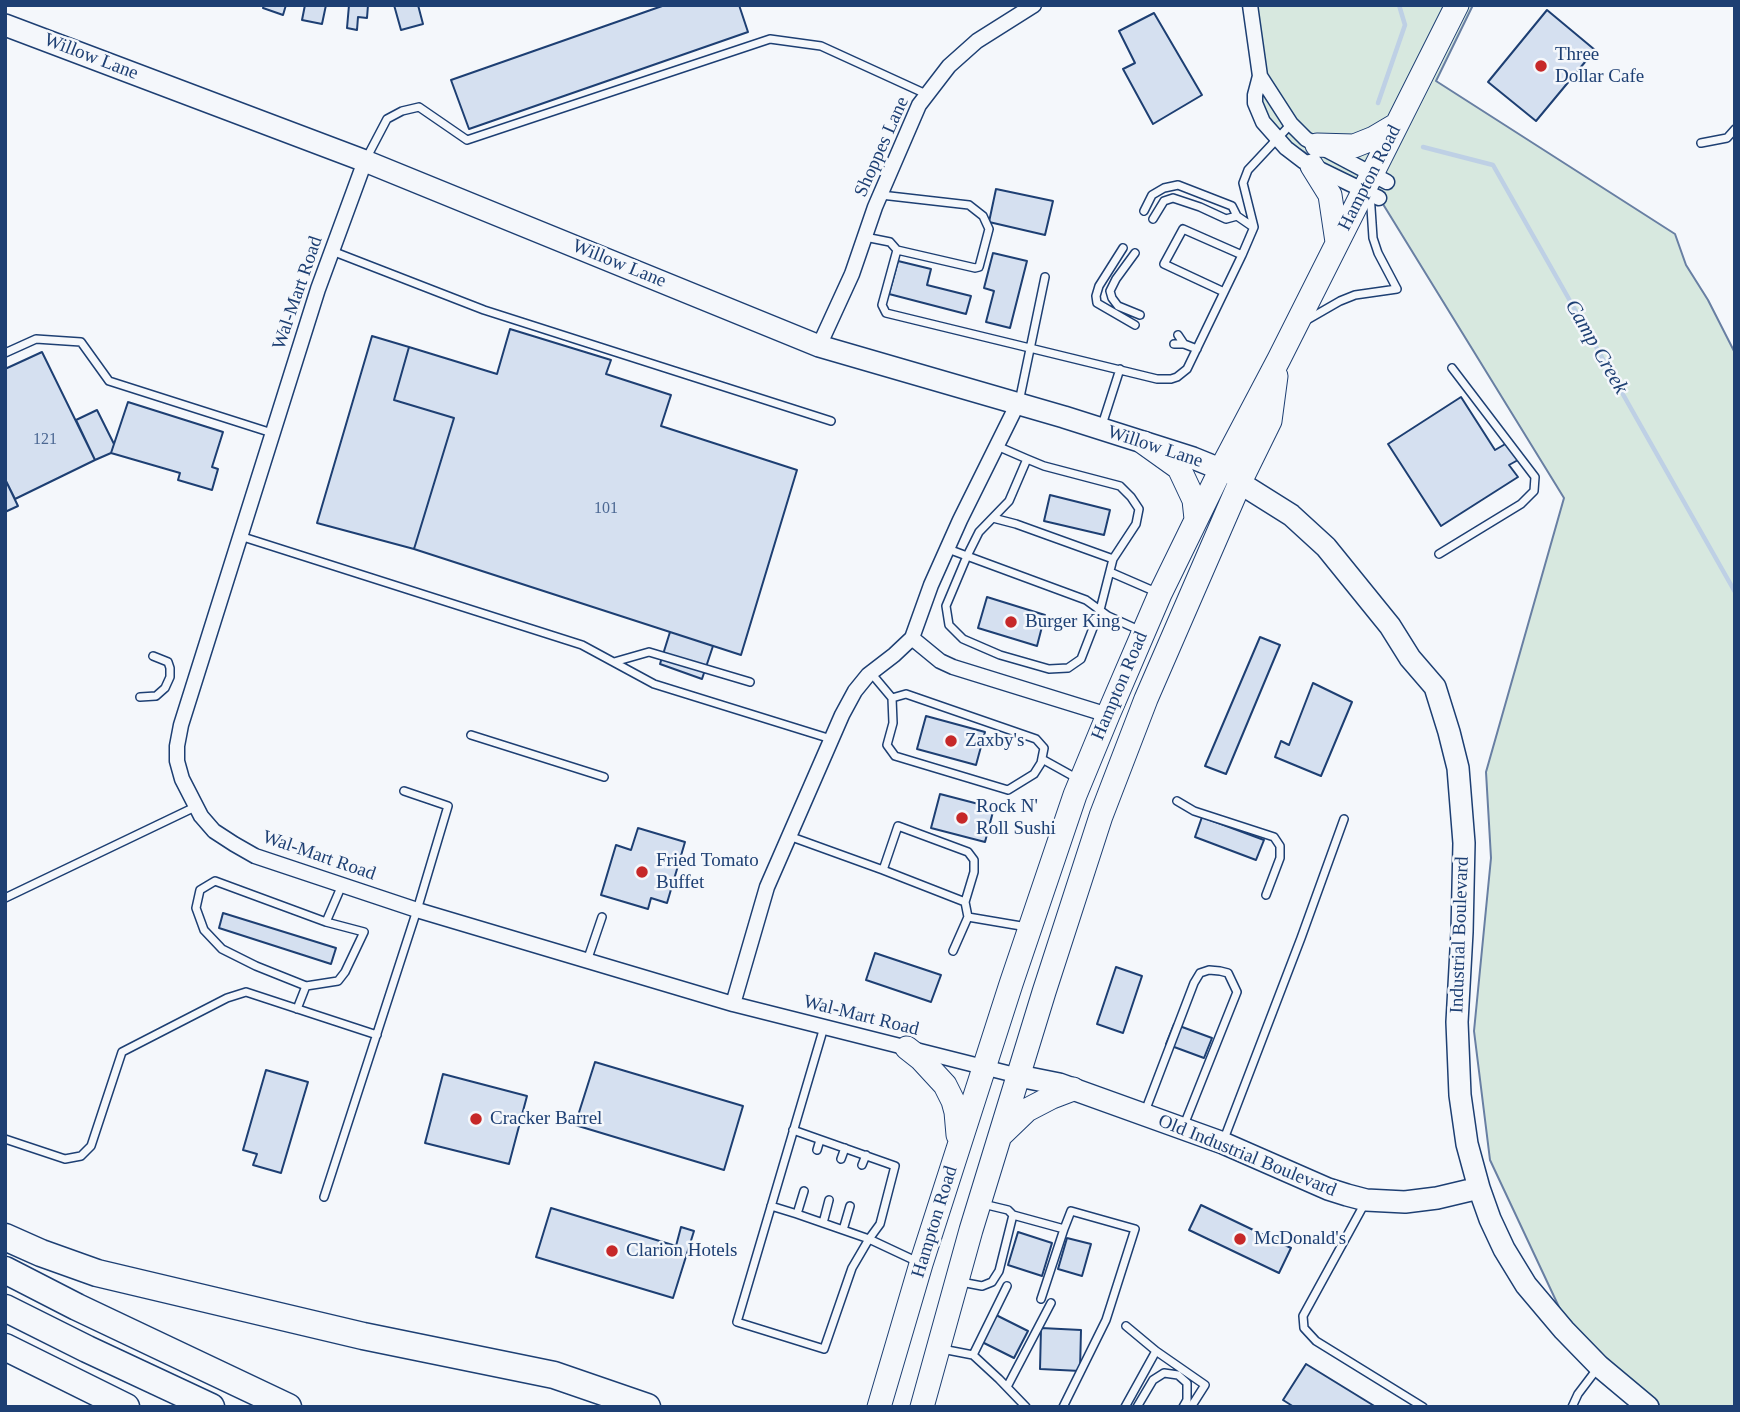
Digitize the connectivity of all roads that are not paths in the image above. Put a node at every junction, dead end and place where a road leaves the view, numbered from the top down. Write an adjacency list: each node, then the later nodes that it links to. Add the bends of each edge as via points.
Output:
1 (1034, 5): 6 (street, Shoppes Lane, via 977,41)
2 (1250, 5): 5 (street)
3 (1457, 5): 8 (main road, Hampton Road)
4 (5, 25): 13 (street, Willow Lane)
5 (1260, 76): 7 (street); 10 (street, via 1257,109)
6 (927, 94): 13 (lane, via 821,46 770,39 467,140 419,107 402,111 387,119); 15 (street, Shoppes Lane)
7 (1291, 124): 10 (lane); 12 (street)
8 (1396, 125): 12 (main road, via 1354,146); 14 (main road, Hampton Road)
9 (1735, 129): 11 (lane, via 1727,138)
10 (1276, 139): 12 (street, via 1295,155); 19 (lane, via 1248,170 1243,183)
11 (1701, 143)
12 (1315, 155): 14 (street); 14 (street); 21 (main road, via 1330,195)
13 (365, 161): 24 (street, Wal-Mart Road); 35 (street, Willow Lane)
14 (1374, 188): 21 (main road, Hampton Road); 31 (lane, via 1373,238 1397,289 1340,301)
15 (880, 195): 20 (street, Shoppes Lane); 23 (lane, via 969,205 983,216 989,229 975,268)
16 (1144, 211): 17 (lane, via 1152,195 1178,185 1232,206)
17 (1237, 216): 18 (lane, via 1226,219 1173,198 1164,201); 19 (lane)
18 (1153, 219)
19 (1254, 227): 26 (lane)
20 (865, 237): 23 (lane, via 890,242); 35 (street, Shoppes Lane)
21 (1337, 242): 31 (main road, Hampton Road)
22 (1123, 248): 30 (lane, via 1099,286 1097,303)
23 (897, 250): 36 (lane, via 882,305 886,313)
24 (332, 251): 43 (lane, via 484,310); 45 (street, Wal-Mart Road)
25 (1135, 253): 29 (lane, via 1110,291 1118,306)
26 (1242, 255): 28 (lane); 28 (lane, via 1183,229 1164,264)
27 (1045, 277): 36 (lane)
28 (1224, 292): 37 (lane)
29 (1140, 315)
30 (1135, 325)
31 (1291, 334): 39 (main road, Hampton Road)
32 (1178, 335): 34 (lane)
33 (1174, 344): 34 (lane)
34 (1184, 344): 37 (lane)
35 (819, 346): 42 (street, Willow Lane)
36 (1030, 348): 41 (lane); 42 (lane)
37 (1196, 349): 41 (lane, via 1187,369 1171,379)
38 (5, 353): 45 (lane, via 36,338 81,342 109,382)
39 (1279, 359): 49 (main road, Hampton Road); 49 (main road, Hampton Road, via 1270,421)
40 (1452, 368): 54 (lane, via 1535,477 1534,491 1521,504)
41 (1120, 369): 44 (lane)
42 (1018, 403): 44 (street, Willow Lane); 47 (street)
43 (831, 421)
44 (1101, 429): 46 (street, Willow Lane)
45 (272, 433): 52 (street, Wal-Mart Road)
46 (1144, 443): 49 (street, Willow Lane); 51 (main road, via 1179,468 1194,500)
47 (997, 446): 48 (lane); 53 (street)
48 (1027, 459): 50 (lane, via 1009,501); 56 (lane, via 1120,486 1131,497 1139,509 1136,524)
49 (1234, 477): 51 (main road, Hampton Road); 98 (main road, Hampton Road, via 1101,817); 113 (street, Industrial Boulevard, via 1291,515 1326,547 1434,687 1458,768 1464,843 1457,1022 1460,1095)
50 (993, 517): 55 (lane); 56 (lane)
51 (1196, 519): 58 (main road, Hampton Road)
52 (240, 536): 63 (lane, via 582,645); 76 (street, Wal-Mart Road, via 177,747 182,779)
53 (947, 549): 55 (lane); 61 (street)
54 (1439, 554)
55 (967, 556): 59 (lane, via 1086,600); 59 (lane, via 946,606 949,625 963,639 1000,655 1049,669 1068,668 1080,659)
56 (1113, 559): 57 (lane)
57 (1110, 572): 58 (lane); 59 (lane)
58 (1160, 594): 60 (main road, Hampton Road)
59 (1100, 610): 60 (lane)
60 (1143, 632): 68 (main road, Hampton Road)
61 (912, 638): 64 (street); 68 (street, via 953,667)
62 (153, 656): 66 (lane, via 168,662 170,677 156,696)
63 (614, 662): 65 (lane, via 649,652); 70 (lane, via 654,684)
64 (871, 673): 67 (lane); 70 (street, via 855,691)
65 (750, 682)
66 (140, 697)
67 (892, 698): 71 (lane, via 906,694 1036,739 1044,748); 71 (lane, via 893,723 887,745 895,756 1008,790 1034,774)
68 (1108, 715): 73 (main road, Hampton Road)
69 (471, 734): 72 (lane)
70 (831, 739): 78 (street)
71 (1042, 759): 73 (lane)
72 (604, 777)
73 (1081, 781): 88 (main road, Hampton Road)
74 (404, 791): 84 (lane, via 449,806)
75 (1177, 801): 81 (lane, via 1194,811 1275,837 1280,858)
76 (195, 807): 80 (street, Wal-Mart Road, via 214,831 256,856); 82 (lane)
77 (1344, 819): 106 (lane)
78 (789, 836): 79 (lane); 92 (street, via 767,887)
79 (883, 870): 83 (lane); 83 (lane, via 898,826 968,852 974,872)
80 (343, 885): 84 (street, Wal-Mart Road); 87 (lane)
81 (1266, 895)
82 (5, 898)
83 (965, 901): 85 (lane)
84 (417, 910): 90 (street, Wal-Mart Road); 95 (lane)
85 (968, 916): 88 (lane); 89 (lane)
86 (601, 917): 90 (lane)
87 (326, 922): 91 (lane, via 363,932 338,981); 91 (lane, via 215,881 200,890 196,908 204,930 222,949)
88 (1031, 928): 97 (main road, Hampton Road)
89 (953, 951)
90 (587, 962): 92 (street, Wal-Mart Road)
91 (306, 986): 93 (lane)
92 (733, 1004): 94 (street, Wal-Mart Road)
93 (297, 1009): 95 (lane); 104 (lane, via 246,992 122,1052 91,1146 81,1156 65,1159)
94 (824, 1027): 96 (street, Wal-Mart Road); 102 (lane)
95 (377, 1035): 115 (lane)
96 (907, 1048): 97 (street, Wal-Mart Road); 107 (main road, via 952,1098)
97 (984, 1067): 98 (street, Wal-Mart Road); 107 (main road, Hampton Road)
98 (1018, 1076): 99 (street, Old Industrial Boulevard); 103 (main road, Hampton Road)
99 (1073, 1089): 100 (street, Old Industrial Boulevard); 103 (main road, via 1027,1110)
100 (1144, 1115): 101 (street, Old Industrial Boulevard); 101 (lane, via 1194,983 1200,973 1209,970 1228,973 1237,992)
101 (1183, 1129): 106 (street, Old Industrial Boulevard)
102 (793, 1130): 105 (lane); 119 (lane)
103 (1001, 1135): 118 (main road, Hampton Road)
104 (5, 1139)
105 (820, 1140): 108 (lane); 109 (lane)
106 (1223, 1143): 117 (street, Old Industrial Boulevard, via 1328,1189)
107 (958, 1146): 128 (main road, Hampton Road)
108 (845, 1148): 110 (lane); 111 (lane)
109 (817, 1150)
110 (866, 1155): 112 (lane); 127 (lane, via 895,1166 880,1224)
111 (841, 1159)
112 (862, 1165)
113 (1479, 1188): 117 (street, Old Industrial Boulevard, via 1414,1201); 140 (street, Industrial Boulevard, via 1504,1249 1526,1285)
114 (804, 1191): 121 (lane)
115 (324, 1197)
116 (829, 1200): 123 (lane)
117 (1366, 1200): 154 (lane, via 1303,1317 1304,1328 1316,1341)
118 (980, 1203): 122 (lane); 130 (main road, Hampton Road)
119 (771, 1206): 121 (lane); 127 (lane, via 737,1322 824,1349 852,1268)
120 (850, 1206): 125 (lane)
121 (797, 1214): 123 (lane)
122 (1013, 1215): 124 (lane); 130 (lane, via 992,1282 982,1286)
123 (823, 1223): 125 (lane)
124 (1064, 1229): 132 (lane); 149 (lane, via 1070,1211 1135,1229 1106,1320)
125 (843, 1230): 127 (lane)
126 (5, 1237): 145 (highway, via 97,1273 349,1333 554,1375)
127 (869, 1239): 128 (lane)
128 (921, 1264): 146 (main road, Hampton Road)
129 (5, 1270): 144 (highway)
130 (957, 1281): 137 (main road, Hampton Road)
131 (1007, 1286): 139 (lane)
132 (1041, 1299)
133 (1051, 1303): 141 (lane)
134 (5, 1308): 143 (highway)
135 (1126, 1326): 138 (lane)
136 (5, 1347): 142 (highway)
137 (938, 1349): 139 (lane); 147 (main road, Hampton Road)
138 (1156, 1351): 150 (lane); 153 (lane, via 1205,1385)
139 (972, 1355): 141 (lane)
140 (1599, 1366): 155 (lane); 156 (street, Industrial Boulevard)
141 (1007, 1387): 148 (lane)
142 (126, 1407)
143 (211, 1407)
144 (288, 1407)
145 (647, 1407)
146 (880, 1407)
147 (922, 1407)
148 (1026, 1407)
149 (1063, 1407)
150 (1125, 1407)
151 (1137, 1407): 152 (lane, via 1153,1380 1164,1373 1178,1375 1187,1383)
152 (1183, 1407)
153 (1191, 1407)
154 (1423, 1407)
155 (1572, 1407)
156 (1648, 1407)

